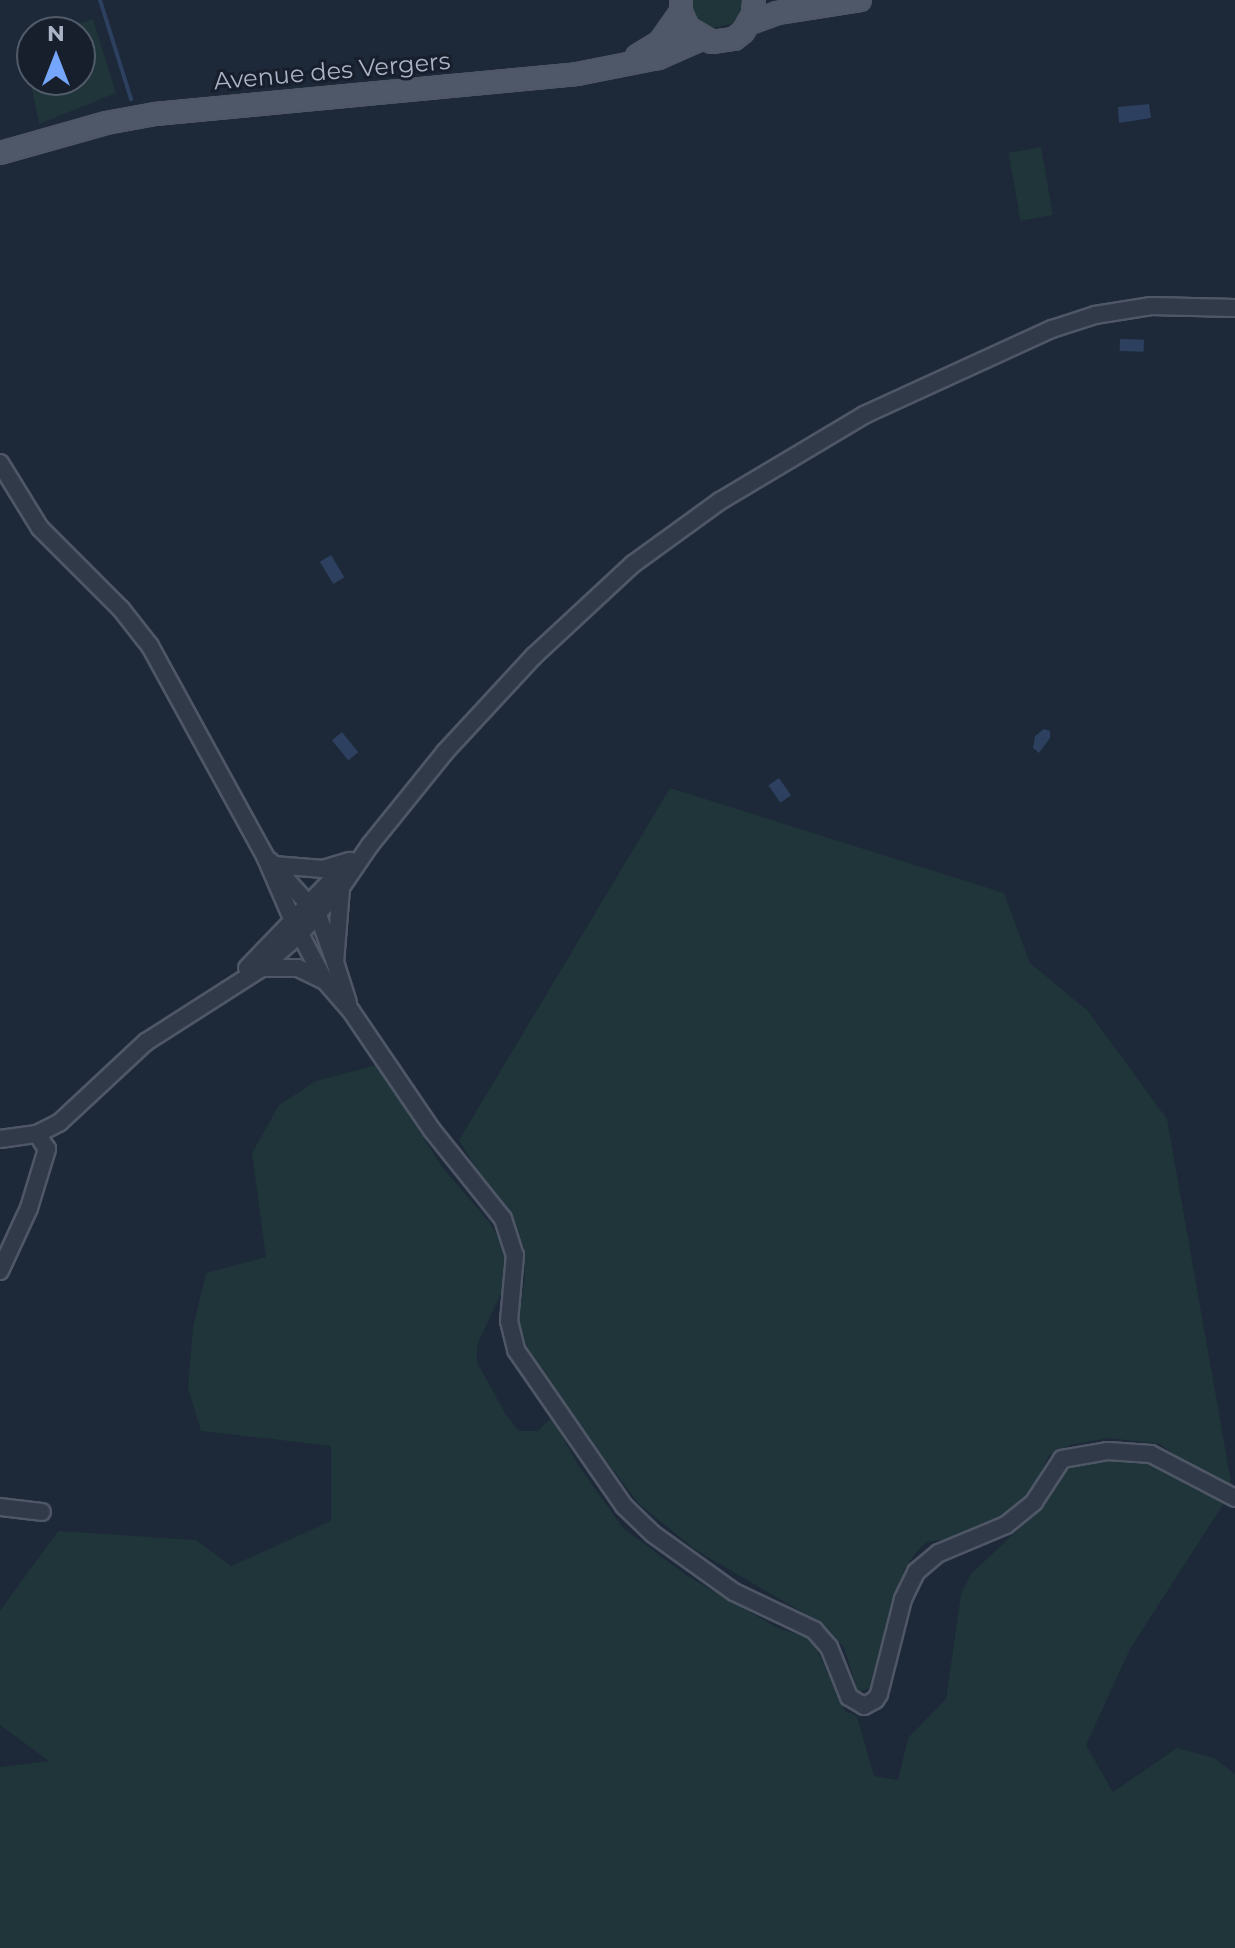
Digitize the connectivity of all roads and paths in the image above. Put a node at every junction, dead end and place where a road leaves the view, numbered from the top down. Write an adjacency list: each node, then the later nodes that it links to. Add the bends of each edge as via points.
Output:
1 (754, 0): 4 (main road)
2 (860, 0): 4 (main road, via 777,13)
3 (681, 6): 5 (main road, via 688,28); 6 (main road, Avenue des Vergers, via 660,42)
4 (750, 23): 5 (main road, Avenue des Vergers, via 734,39)
5 (701, 39): 6 (main road, Avenue des Vergers, via 658,58)
6 (607, 69): 7 (main road, Avenue des Vergers, via 172,112)
7 (64, 134): 8 (main road); 9 (main road)
8 (0, 153)
9 (0, 161)
10 (1235, 308): 12 (street, via 1151,306 1070,322 894,400 762,475 678,530 576,615 480,713)
11 (0, 463): 13 (street, via 40,528 121,609 150,646)
12 (370, 845): 14 (street); 15 (street)
13 (269, 860): 14 (street, via 323,869); 16 (street); 17 (street)
14 (350, 860): 16 (street)
15 (342, 886): 16 (street); 18 (street)
16 (314, 909): 17 (street); 18 (street)
17 (296, 928): 19 (street); 20 (street); 21 (street)
18 (335, 962): 22 (street)
19 (260, 969): 20 (street, via 298,968); 21 (street)
20 (325, 981): 22 (street)
21 (228, 986): 23 (street, via 146,1042 73,1111)
22 (351, 1011): 26 (street, via 432,1130 503,1219 515,1255 509,1321 516,1350 624,1506 687,1561 734,1592 823,1637 855,1703 870,1704 879,1694 903,1599 916,1572 939,1553 1006,1525 1034,1502 1062,1459 1108,1451 1151,1454)
23 (37, 1134): 24 (street); 25 (street, via 47,1149 41,1172)
24 (0, 1139)
25 (0, 1271)
26 (1235, 1498)
27 (0, 1507): 28 (street)
28 (42, 1512)

